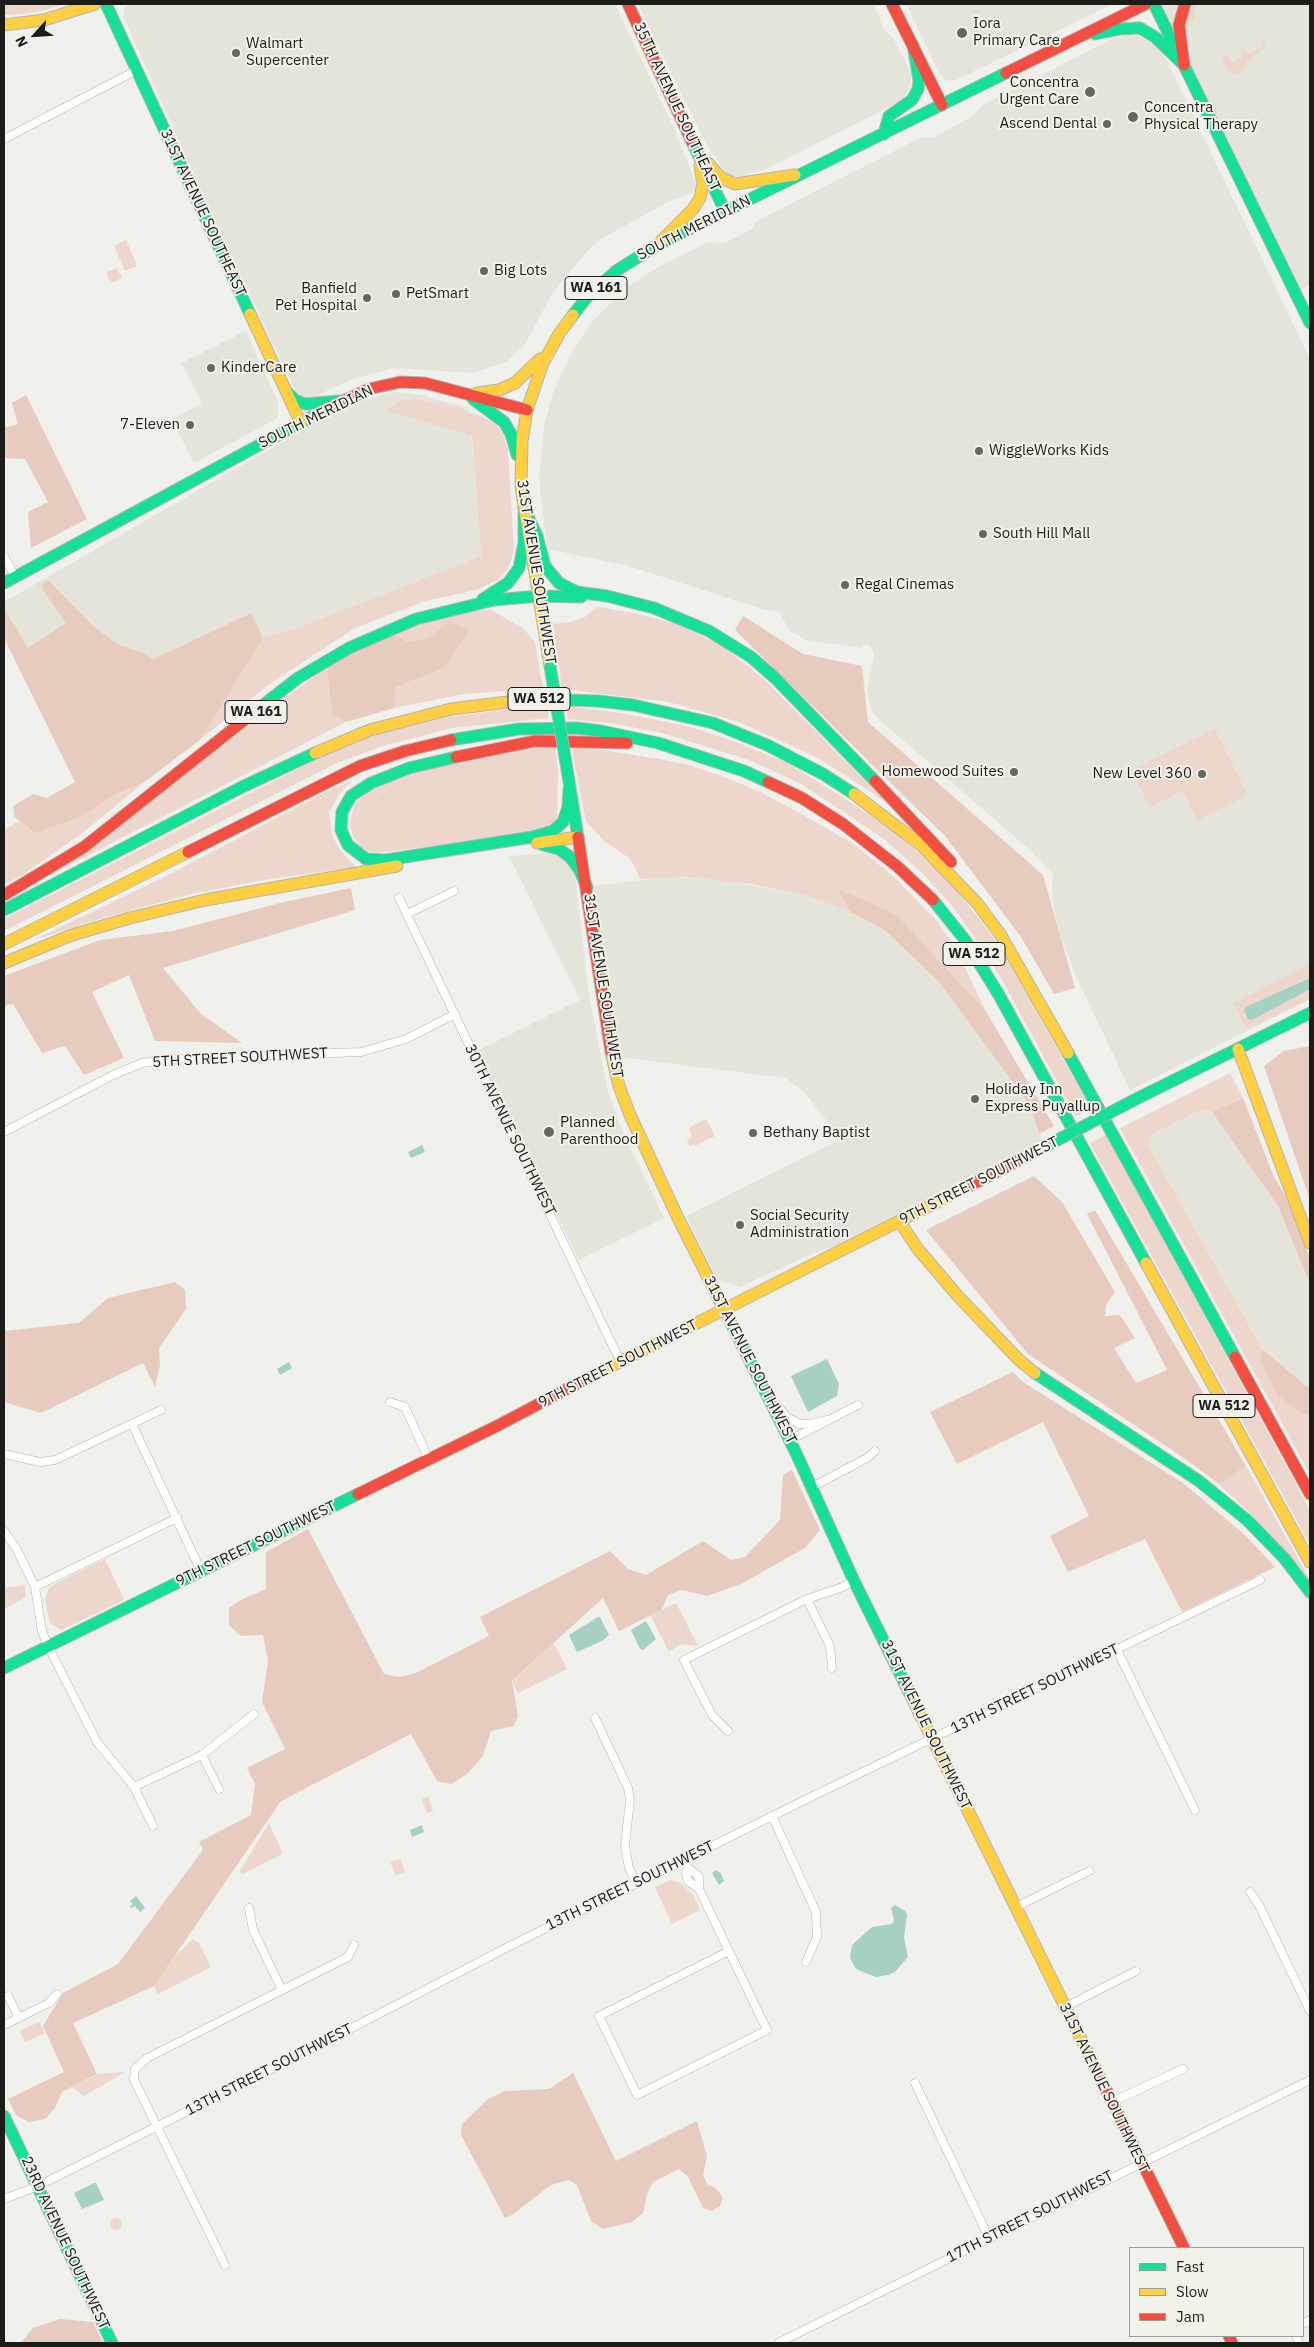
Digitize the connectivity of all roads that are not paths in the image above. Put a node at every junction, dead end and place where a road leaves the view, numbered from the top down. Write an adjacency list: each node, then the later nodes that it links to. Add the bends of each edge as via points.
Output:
1 (95, 4): 8 (main road, via 58,17)
2 (106, 4): 12 (main road, 31ST AVENUE SOUTHEAST)
3 (628, 4): 16 (main road, 35TH AVENUE SOUTHEAST)
4 (892, 4): 10 (main road)
5 (1146, 4): 9 (main road, SOUTH MERIDIAN / WA 161)
6 (1154, 4): 11 (main road)
7 (1185, 4): 11 (main road, via 1179,25)
8 (4, 25)
9 (1078, 37): 11 (main road, via 1140,28 1155,37); 13 (main road, SOUTH MERIDIAN / WA 161)
10 (913, 45): 13 (main road); 14 (main road, via 918,89 912,100 889,116)
11 (1184, 65): 20 (main road)
12 (137, 70): 15 (street); 22 (main road, 31ST AVENUE SOUTHEAST)
13 (942, 105): 14 (main road, SOUTH MERIDIAN / WA 161)
14 (884, 134): 17 (main road, SOUTH MERIDIAN / WA 161)
15 (4, 139)
16 (697, 150): 17 (main road, via 720,177 736,184); 18 (main road, 35TH AVENUE SOUTHEAST); 19 (main road, via 702,195 693,209)
17 (802, 173): 18 (main road, SOUTH MERIDIAN / WA 161)
18 (725, 211): 19 (main road, SOUTH MERIDIAN / WA 161)
19 (657, 245): 21 (main road, SOUTH MERIDIAN / WA 161, via 626,263 597,287 568,320)
20 (1310, 324)
21 (550, 348): 23 (main road, via 515,383 499,390); 25 (main road, SOUTH MERIDIAN / WA 161, via 536,378)
22 (286, 391): 24 (main road, via 305,404); 26 (main road, 31ST AVENUE SOUTHEAST)
23 (464, 393): 24 (main road, SOUTH MERIDIAN, via 425,383 400,382); 25 (main road, SOUTH MERIDIAN); 27 (main road, via 504,422 514,441)
24 (340, 401): 26 (main road, SOUTH MERIDIAN)
25 (527, 410): 27 (main road, 31ST AVENUE SOUTHWEST / WA 161)
26 (300, 422): 30 (main road, SOUTH MERIDIAN)
27 (520, 472): 28 (main road, 31ST AVENUE SOUTHWEST / WA 161)
28 (524, 508): 32 (main road, 31ST AVENUE SOUTHWEST / WA 161); 33 (main road, via 537,536 541,556 552,576 569,589); 34 (main road, via 522,560 514,576 500,589)
29 (4, 556): 30 (street)
30 (15, 577): 31 (main road, SOUTH MERIDIAN)
31 (4, 583)
32 (539, 596): 33 (main road); 34 (main road, WA 161); 36 (main road, 31ST AVENUE SOUTHWEST / WA 161, bridge)
33 (612, 598): 47 (main road, via 654,608 709,631 751,657 775,678 954,866 991,913 1017,956)
34 (464, 606): 41 (main road, WA 161, via 394,627 310,670 84,847)
35 (658, 743): 36 (main road, via 535,741 420,765 380,779 355,793 344,806 341,830 356,853 366,859 386,860 532,837 553,831 563,822); 45 (main road, WA 512, via 602,732 543,727 484,734 405,752 360,766); 70 (main road, WA 512, via 744,771 802,798 844,824 898,867 938,905 987,974)
36 (570, 789): 37 (main road, 31ST AVENUE SOUTHWEST / WA 161)
37 (578, 837): 38 (main road); 39 (main road, 31ST AVENUE SOUTHWEST)
38 (520, 845): 39 (main road, via 546,845 562,850 577,865); 46 (main road, via 196,903 130,918 69,936)
39 (587, 887): 54 (main road, 31ST AVENUE SOUTHWEST, via 619,1086 636,1130)
40 (454, 891): 44 (street)
41 (4, 895)
42 (399, 898): 44 (street, 30TH AVENUE SOUTHWEST)
43 (4, 910): 47 (main road, WA 512, via 242,787 370,730 481,704 539,699 579,700 662,710 713,724 767,745 823,774 872,806 921,845 977,903)
44 (407, 914): 49 (street, 30TH AVENUE SOUTHWEST)
45 (4, 944)
46 (4, 963)
47 (1022, 971): 67 (main road, WA 512)
48 (1310, 1013): 50 (main road, 9TH STREET SOUTHWEST)
49 (455, 1014): 51 (street, 5TH STREET SOUTHWEST, via 406,1039 360,1052 170,1059 142,1064 104,1079); 55 (street, 30TH AVENUE SOUTHWEST)
50 (1238, 1049): 52 (main road, 9TH STREET SOUTHWEST, bridge); 53 (main road)
51 (4, 1132)
52 (900, 1222): 54 (main road, 9TH STREET SOUTHWEST); 75 (main road, via 917,1248 1019,1360 1198,1481 1248,1520)
53 (1310, 1243)
54 (724, 1310): 55 (main road, 9TH STREET SOUTHWEST); 56 (main road, 31ST AVENUE SOUTHWEST)
55 (620, 1361): 65 (main road, 9TH STREET SOUTHWEST)
56 (764, 1388): 60 (street, via 793,1421 804,1425); 62 (main road, 31ST AVENUE SOUTHWEST)
57 (390, 1402): 65 (street, via 405,1407)
58 (858, 1405): 60 (street)
59 (160, 1410): 61 (street)
60 (827, 1420): 62 (street)
61 (132, 1424): 64 (street, via 54,1460 40,1462); 68 (street)
62 (790, 1440): 66 (main road, 31ST AVENUE SOUTHWEST)
63 (876, 1451): 66 (street)
64 (4, 1454)
65 (429, 1460): 71 (main road, 9TH STREET SOUTHWEST)
66 (812, 1487): 73 (main road, 31ST AVENUE SOUTHWEST)
67 (1310, 1494)
68 (177, 1518): 71 (street); 74 (street)
69 (4, 1531): 74 (street)
70 (1310, 1562)
71 (201, 1570): 77 (main road, 9TH STREET SOUTHWEST)
72 (1260, 1580): 78 (street, 13TH STREET SOUTHWEST)
73 (854, 1581): 76 (street); 84 (main road, 31ST AVENUE SOUTHWEST)
74 (35, 1587): 77 (street, via 42,1631)
75 (1310, 1592)
76 (807, 1599): 80 (street, via 830,1646); 83 (street, via 684,1660 712,1715)
77 (48, 1646): 79 (main road, 9TH STREET SOUTHWEST); 86 (street, via 97,1742)
78 (1117, 1650): 84 (street, 13TH STREET SOUTHWEST); 88 (street)
79 (4, 1668)
80 (832, 1668)
81 (254, 1714): 85 (street)
82 (595, 1718): 94 (street, via 628,1788 630,1800 625,1846 628,1868)
83 (728, 1731)
84 (932, 1738): 89 (street, 13TH STREET SOUTHWEST); 97 (main road, 31ST AVENUE SOUTHWEST)
85 (202, 1755): 86 (street); 87 (street)
86 (134, 1787): 90 (street)
87 (219, 1788)
88 (1194, 1810)
89 (772, 1816): 91 (street, 13TH STREET SOUTHWEST); 101 (street, via 816,1912 817,1937)
90 (153, 1826)
91 (684, 1860): 92 (street); 94 (street, 13TH STREET SOUTHWEST)
92 (688, 1868): 95 (street, via 699,1876); 95 (street, via 688,1881)
93 (1089, 1872): 97 (street)
94 (636, 1883): 115 (street, 13TH STREET SOUTHWEST)
95 (699, 1889): 100 (street)
96 (1250, 1892): 107 (street)
97 (1016, 1907): 106 (main road, 31ST AVENUE SOUTHWEST)
98 (249, 1908): 103 (street, via 253,1930)
99 (354, 1945): 103 (street, via 348,1957)
100 (729, 1951): 100 (street, via 599,2016 637,2095 767,2030)
101 (806, 1962)
102 (1136, 1971): 106 (street)
103 (282, 1990): 115 (street, via 138,2065 134,2080)
104 (57, 1994): 108 (street, via 49,2003)
105 (8, 1996): 108 (street)
106 (1065, 2007): 113 (main road, 31ST AVENUE SOUTHWEST)
107 (1310, 2011)
108 (19, 2018): 109 (street)
109 (4, 2025)
110 (1183, 2069): 113 (street)
111 (1310, 2080): 116 (street, 17TH STREET SOUTHWEST)
112 (915, 2083): 119 (street)
113 (1112, 2102): 116 (main road, 31ST AVENUE SOUTHWEST)
114 (4, 2116): 117 (main road, 23RD AVENUE SOUTHWEST)
115 (157, 2126): 117 (street, 13TH STREET SOUTHWEST); 121 (street)
116 (1140, 2162): 119 (street, 17TH STREET SOUTHWEST); 120 (main road, 31ST AVENUE SOUTHWEST)
117 (38, 2186): 118 (street, 13TH STREET SOUTHWEST); 122 (main road, 23RD AVENUE SOUTHWEST)
118 (4, 2199)
119 (990, 2238): 123 (street, 17TH STREET SOUTHWEST)
120 (1183, 2247)
121 (225, 2265)
122 (112, 2343)
123 (778, 2343)

